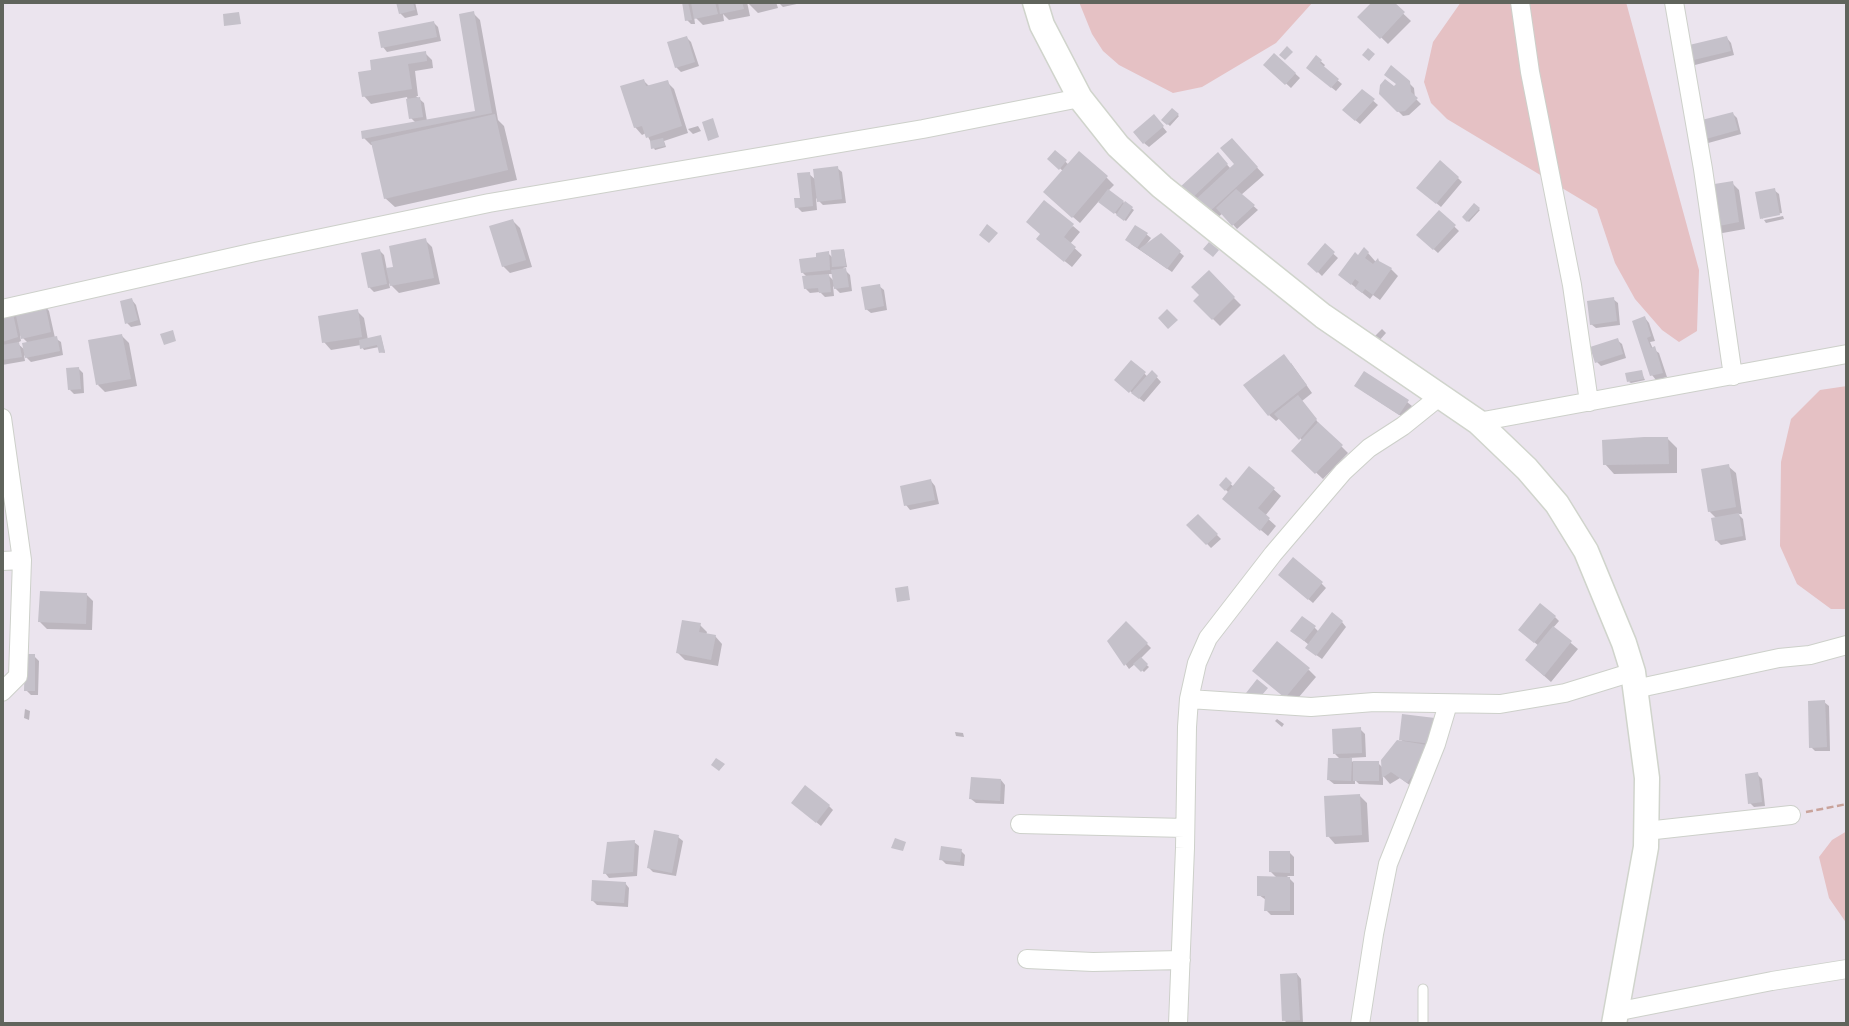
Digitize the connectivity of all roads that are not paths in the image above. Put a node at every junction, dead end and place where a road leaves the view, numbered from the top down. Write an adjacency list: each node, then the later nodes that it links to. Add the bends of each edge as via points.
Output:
1 (1035, 2): 4 (main road)
2 (1520, 2): 9 (street)
3 (1674, 2): 7 (street)
4 (1080, 98): 5 (street, via 489,203); 8 (main road, via 1118,146 1162,187 1323,316)
5 (2, 309)
6 (1847, 354): 7 (street)
7 (1733, 376): 9 (street)
8 (1439, 397): 11 (main road); 17 (street, via 1356,459 1273,554 1208,638)
9 (1590, 402): 11 (street)
10 (2, 418): 12 (street)
11 (1478, 422): 15 (main road, via 1557,504 1586,551 1624,643)
12 (22, 560): 13 (street); 16 (street, via 18,676)
13 (2, 561)
14 (1847, 645): 15 (street, via 1810,655)
15 (1634, 680): 18 (street, via 1527,702); 22 (main road, via 1647,778)
16 (2, 692)
17 (1189, 699): 18 (street, via 1311,707 1374,702); 21 (street)
18 (1448, 704): 29 (street, via 1388,863)
19 (1791, 815): 22 (street)
20 (1020, 824): 21 (street)
21 (1185, 828): 24 (street)
22 (1646, 831): 27 (main road)
23 (1027, 959): 24 (street)
24 (1181, 960): 28 (street)
25 (1847, 969): 27 (street, via 1772,981)
26 (1423, 989): 30 (lane)
27 (1615, 1018)
28 (1178, 1024)
29 (1360, 1024)
30 (1423, 1024)

